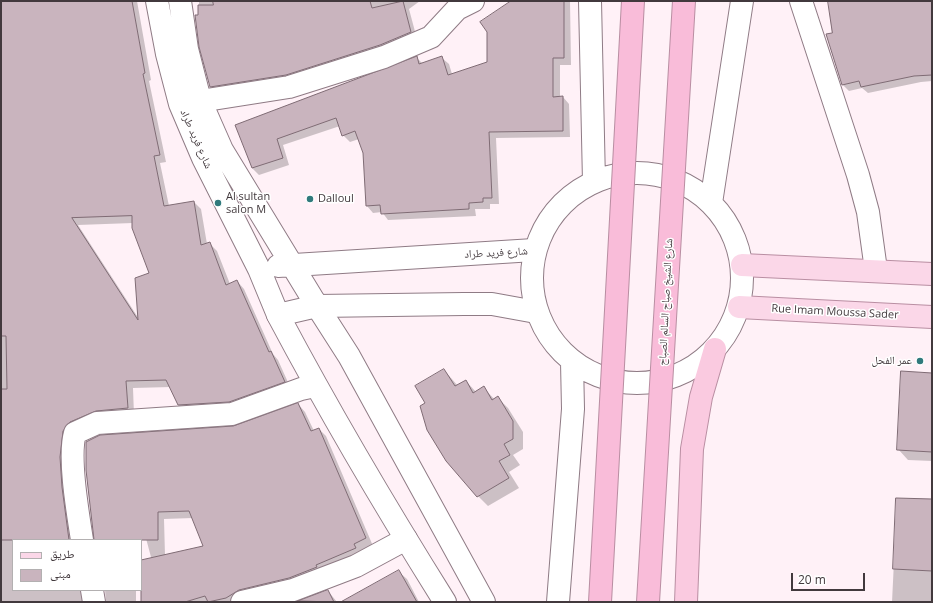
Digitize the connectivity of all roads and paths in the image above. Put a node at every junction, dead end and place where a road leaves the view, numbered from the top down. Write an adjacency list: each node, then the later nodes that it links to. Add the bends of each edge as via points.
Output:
1 (157, 1): 9 (street, شارع فريد طراد, via 167,54)
2 (180, 1): 9 (street, شارع فريد طراد, via 187,49)
3 (473, 1): 9 (street, via 457,9 431,37 384,57 289,87)
4 (590, 1): 10 (street)
5 (633, 1): 34 (highway, bridge)
6 (684, 1): 35 (highway, شارع الشيخ صباح السالم الصباح, bridge)
7 (742, 1): 11 (street)
8 (801, 1): 16 (street, via 858,175 868,212)
9 (190, 102): 13 (street, شارع فريد طراد); 15 (street, شارع فريد طراد, via 203,158)
10 (594, 182): 11 (street, via 618,174 656,175 691,188); 12 (street, via 567,198 547,222)
11 (711, 203): 14 (street, via 726,221 736,242)
12 (534, 250): 13 (street, شارع فريد طراد); 20 (street, via 530,282)
13 (290, 263): 15 (street, شارع فريد طراد); 18 (street, شارع فريد طراد)
14 (742, 265): 16 (main road); 19 (street, via 743,286)
15 (259, 269): 21 (street, شارع فريد طراد)
16 (876, 270): 17 (main road)
17 (932, 274)
18 (317, 306): 20 (street, via 492,304); 21 (street); 32 (street, شارع فريد طراد, via 349,356)
19 (739, 307): 22 (main road, Rue Imam Moussa Sader); 23 (street, via 729,330)
20 (536, 312): 24 (street, via 550,340)
21 (278, 315): 25 (street, شارع فريد طراد)
22 (932, 317)
23 (715, 349): 24 (street, via 691,369 662,381 630,384 600,377); 36 (highway, via 701,397 692,449)
24 (572, 362): 33 (street, via 573,409)
25 (315, 386): 26 (street, via 232,414 97,424 75,433 72,442 73,459); 27 (street, شارع فريد طراد)
26 (82, 539)
27 (406, 539): 30 (street, via 356,566 293,590); 31 (street, شارع فريد طراد)
28 (92, 591): 29 (street)
29 (94, 602)
30 (242, 602)
31 (446, 602)
32 (484, 602)
33 (558, 602)
34 (600, 602)
35 (648, 602)
36 (686, 602)

